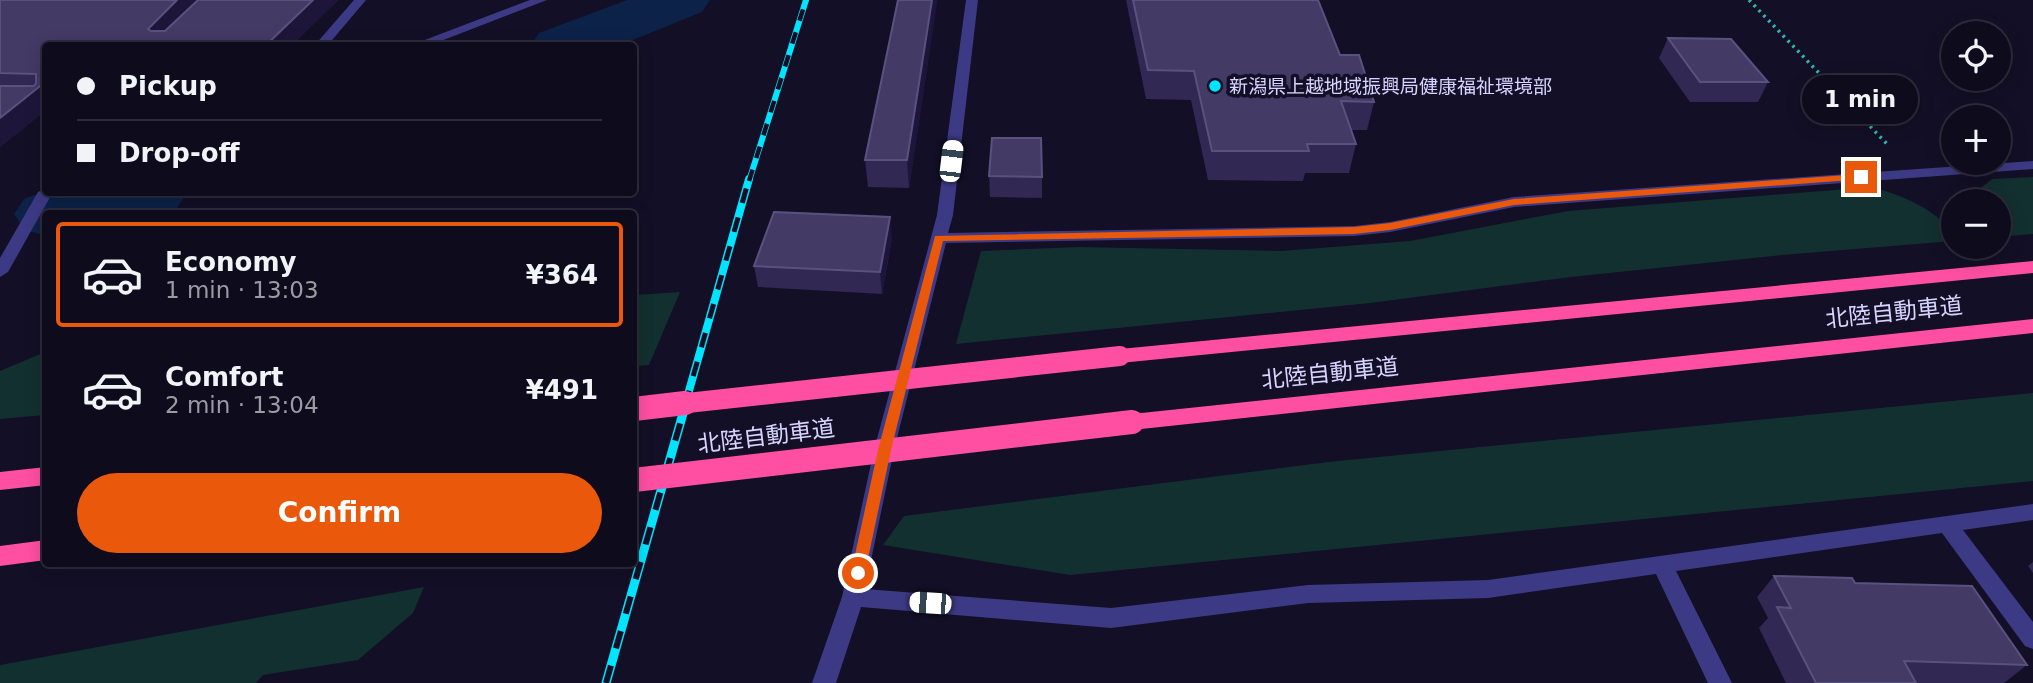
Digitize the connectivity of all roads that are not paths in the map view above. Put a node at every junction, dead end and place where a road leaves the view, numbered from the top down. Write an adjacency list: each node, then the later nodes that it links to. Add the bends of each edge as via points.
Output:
1 (360, 0): 4 (street)
2 (541, 0): 5 (street)
3 (972, 0): 8 (street)
4 (323, 42)
5 (426, 42)
6 (2033, 165): 8 (street, via 1514,202 1354,231)
7 (44, 196): 10 (street)
8 (939, 238): 21 (street, via 884,450)
9 (2033, 267): 12 (highway, 北陸自動車道, bridge, via 1120,356)
10 (0, 272)
11 (2033, 326): 14 (highway, 北陸自動車道, bridge)
12 (637, 409)
13 (42, 476): 15 (highway)
14 (637, 480)
15 (0, 481)
16 (2033, 512): 17 (street)
17 (1947, 525): 20 (street); 22 (street)
18 (42, 551): 19 (highway)
19 (0, 556)
20 (1662, 566): 21 (street, via 1488,589 1308,594 1111,618); 24 (street)
21 (852, 597): 23 (street)
22 (2033, 639)
23 (824, 683)
24 (1720, 683)

